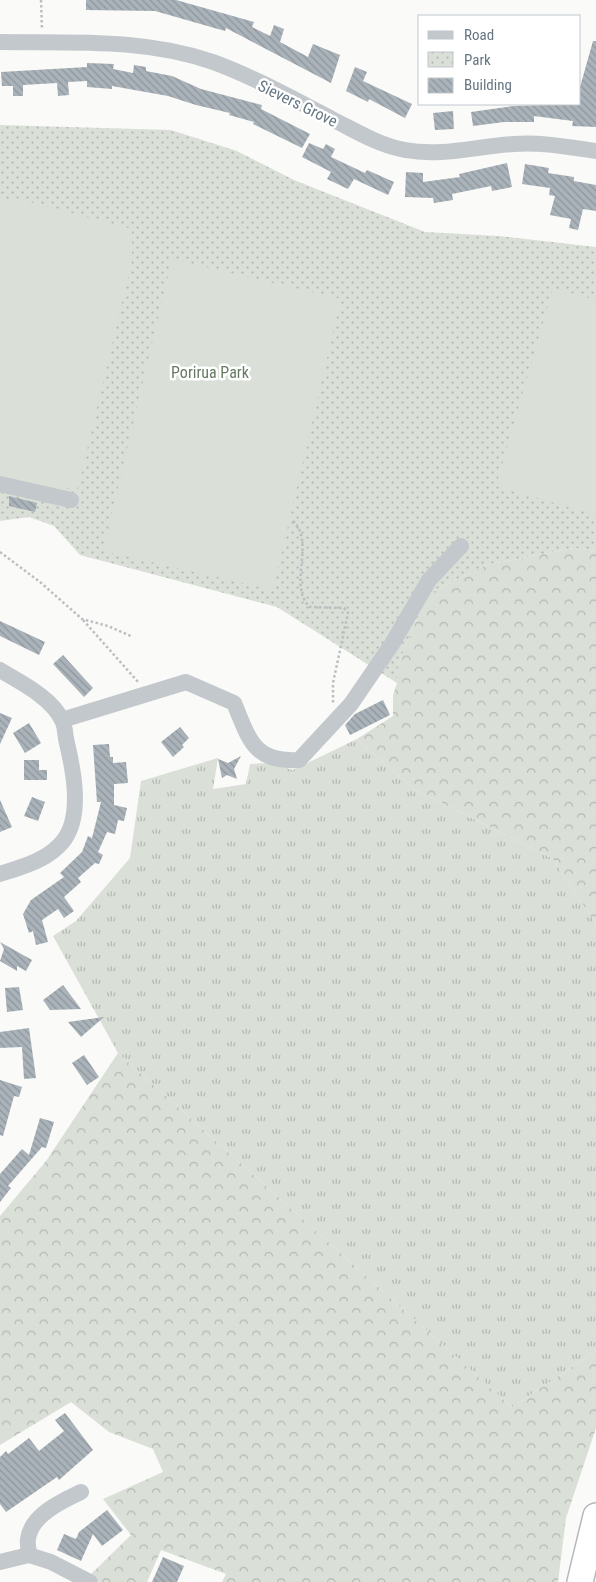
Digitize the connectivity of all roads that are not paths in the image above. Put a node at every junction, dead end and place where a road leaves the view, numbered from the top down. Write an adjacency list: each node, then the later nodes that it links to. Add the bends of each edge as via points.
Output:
1 (0, 42): 2 (street, Sievers Grove, via 127,44 213,62 276,90 364,136 406,150 461,151 531,143)
2 (596, 151)
3 (0, 484): 4 (street)
4 (71, 500)
5 (461, 546): 7 (street, via 429,580 415,607 351,704 298,760 270,757 252,746 234,703 186,682)
6 (0, 670): 7 (street, via 46,700)
7 (62, 720): 8 (street, via 75,798 64,840 40,860)
8 (0, 874)
9 (81, 1492): 11 (street, via 60,1502 32,1527 27,1540)
10 (596, 1516): 14 (highway)
11 (29, 1555): 12 (street); 13 (street, via 51,1562)
12 (0, 1562)
13 (90, 1582)
14 (580, 1582)

